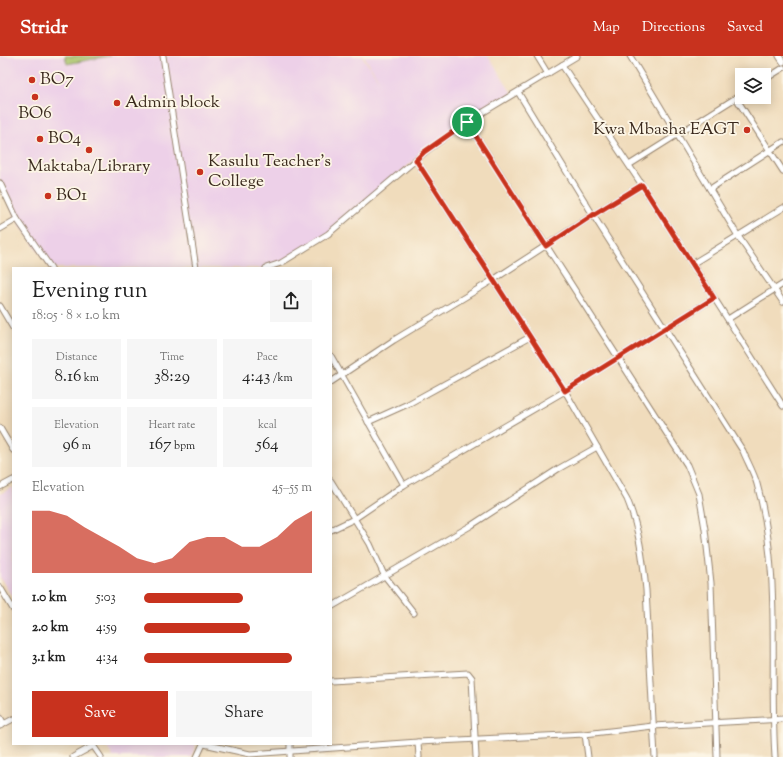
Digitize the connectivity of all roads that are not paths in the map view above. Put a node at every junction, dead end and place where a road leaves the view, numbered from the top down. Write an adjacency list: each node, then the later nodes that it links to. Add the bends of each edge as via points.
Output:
1 (163, 56): 33 (street)
2 (537, 56): 9 (street)
3 (577, 56): 7 (street)
4 (630, 56): 15 (street)
5 (779, 56): 6 (street)
6 (783, 62)
7 (562, 65): 9 (street); 19 (street)
8 (783, 68): 10 (street)
9 (548, 74): 11 (street)
10 (771, 76)
11 (518, 92): 14 (street); 25 (street)
12 (735, 99): 15 (street)
13 (740, 104): 17 (street)
14 (467, 122): 18 (street); 29 (street)
15 (678, 135): 19 (street); 23 (street)
16 (783, 142): 17 (street)
17 (770, 150): 20 (street); 23 (street)
18 (416, 160): 31 (street, via 328,234); 35 (street)
19 (629, 165): 22 (street)
20 (783, 172)
21 (0, 183): 26 (street)
22 (642, 185): 25 (street); 30 (street)
23 (710, 189): 28 (street)
24 (783, 208): 28 (street)
25 (593, 215): 29 (street); 43 (street)
26 (17, 219): 27 (street); 32 (street)
27 (0, 229)
28 (738, 236): 30 (street); 37 (street)
29 (546, 246): 35 (street); 46 (street)
30 (692, 264): 38 (street)
31 (282, 265): 34 (street)
32 (50, 267)
33 (196, 267)
34 (271, 267)
35 (493, 280): 44 (street); 47 (street, via 394,340)
36 (783, 284): 37 (street)
37 (775, 290): 39 (street); 41 (street)
38 (714, 298): 41 (street); 43 (street)
39 (783, 302)
40 (0, 306): 42 (street)
41 (728, 319): 50 (street)
42 (12, 326)
43 (666, 329): 46 (street); 69 (street, via 742,451 757,483 768,537 773,591)
44 (530, 337): 49 (street); 51 (street, via 408,404)
45 (332, 358): 47 (street)
46 (618, 358): 49 (street); 71 (street, via 687,465 699,494 711,583)
47 (342, 376): 48 (street); 51 (street)
48 (332, 381)
49 (565, 391): 53 (street); 57 (street)
50 (783, 406)
51 (368, 422): 57 (street)
52 (0, 428): 54 (street)
53 (598, 447): 61 (street, via 558,469 472,525); 73 (street, via 634,514 644,563)
54 (12, 448)
55 (12, 481): 58 (street)
56 (332, 483): 59 (street)
57 (404, 485): 59 (street)
58 (0, 487)
59 (354, 518): 60 (street); 61 (street, via 370,544)
60 (332, 529)
61 (384, 575): 63 (street); 65 (street)
62 (0, 587): 64 (street)
63 (332, 606)
64 (12, 607)
65 (414, 613)
66 (332, 681): 75 (street, via 468,673 472,678)
67 (0, 717): 72 (street)
68 (783, 718): 69 (street)
69 (773, 719): 71 (street); 89 (street)
70 (12, 720): 72 (street)
71 (715, 722): 73 (street); 88 (street)
72 (2, 725)
73 (653, 726): 74 (street); 87 (street)
74 (585, 734): 75 (street); 86 (street)
75 (475, 739): 76 (street); 85 (street)
76 (418, 742): 80 (street); 84 (street)
77 (92, 745): 81 (street); 82 (street)
78 (203, 745): 83 (street)
79 (209, 745): 80 (street, via 250,754)
80 (290, 754)
81 (73, 757)
82 (101, 757)
83 (197, 757)
84 (419, 757)
85 (476, 757)
86 (588, 757)
87 (655, 757)
88 (717, 757)
89 (775, 757)

